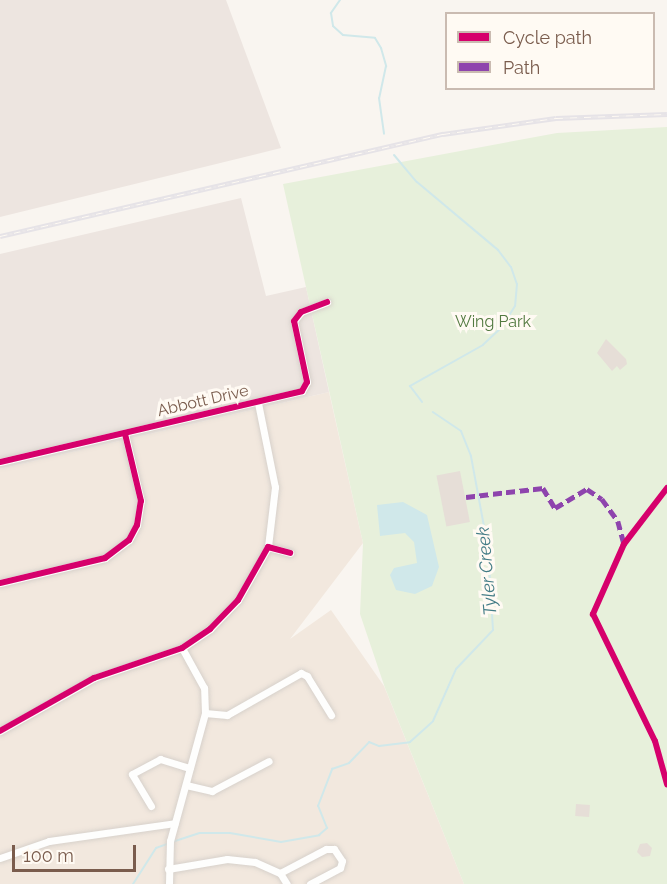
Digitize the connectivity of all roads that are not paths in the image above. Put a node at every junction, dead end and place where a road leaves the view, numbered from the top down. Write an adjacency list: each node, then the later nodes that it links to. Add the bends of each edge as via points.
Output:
1 (327, 302): 2 (street, Abbott Drive, via 301,312 294,321 306,387)
2 (258, 403): 3 (street, Abbott Drive); 5 (street, via 275,487)
3 (125, 434): 4 (street, Abbott Drive); 7 (street, via 141,501 137,525 129,540 105,558)
4 (0, 462)
5 (268, 547): 6 (street); 8 (street, via 238,600 210,629)
6 (290, 553)
7 (0, 583)
8 (182, 648): 9 (street, via 204,688); 11 (street, via 94,678)
9 (206, 713): 10 (street, via 227,715 301,674 307,676); 13 (street)
10 (331, 715)
11 (0, 731)
12 (269, 761): 14 (street, via 212,790)
13 (190, 768): 14 (street); 15 (street, via 160,759 132,774)
14 (186, 785): 16 (street)
15 (151, 806)
16 (174, 826): 17 (street, via 49,842); 18 (street)
17 (0, 858)
18 (168, 869): 19 (street, via 227,858 255,862); 20 (street)
19 (280, 873): 21 (street); 22 (street, via 331,847 342,861 340,868)
20 (169, 884)
21 (287, 884)
22 (310, 884)

